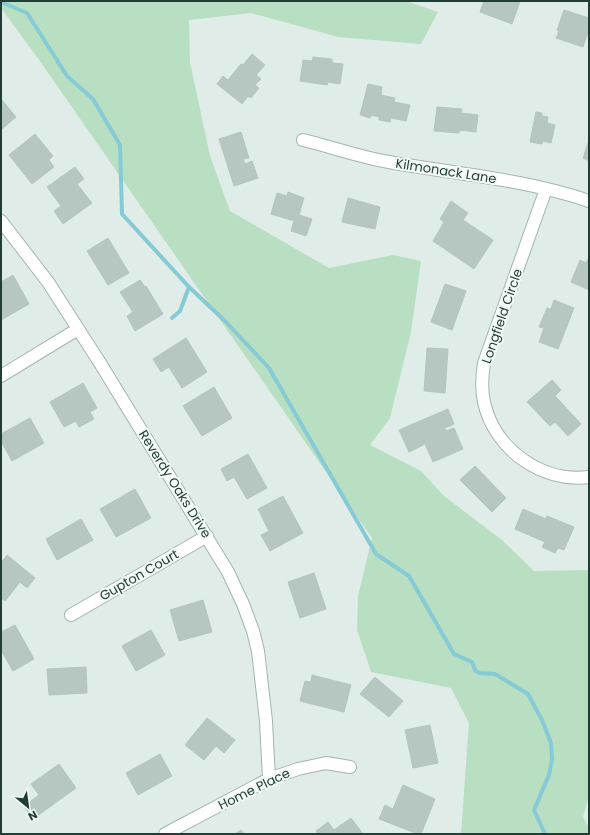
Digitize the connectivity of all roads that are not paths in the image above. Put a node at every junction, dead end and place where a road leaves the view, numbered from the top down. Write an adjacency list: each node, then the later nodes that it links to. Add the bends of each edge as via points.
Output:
1 (303, 140): 2 (street, Kilmonack Lane, via 387,162)
2 (546, 189): 3 (street, Kilmonack Lane); 7 (street, Longfield Circle, via 484,363 483,397 495,430 503,442 522,460 548,473 563,477)
3 (589, 202)
4 (1, 222): 5 (street, Reverdy Oaks Drive, via 48,282)
5 (78, 329): 6 (street); 8 (street, Reverdy Oaks Drive)
6 (1, 376)
7 (589, 477)
8 (207, 536): 9 (street, Gupton Court); 11 (street, Reverdy Oaks Drive, via 243,604 258,651)
9 (71, 614)
10 (350, 767): 11 (street, Home Place, via 326,764 298,768)
11 (269, 779): 12 (street, Home Place)
12 (164, 834)

